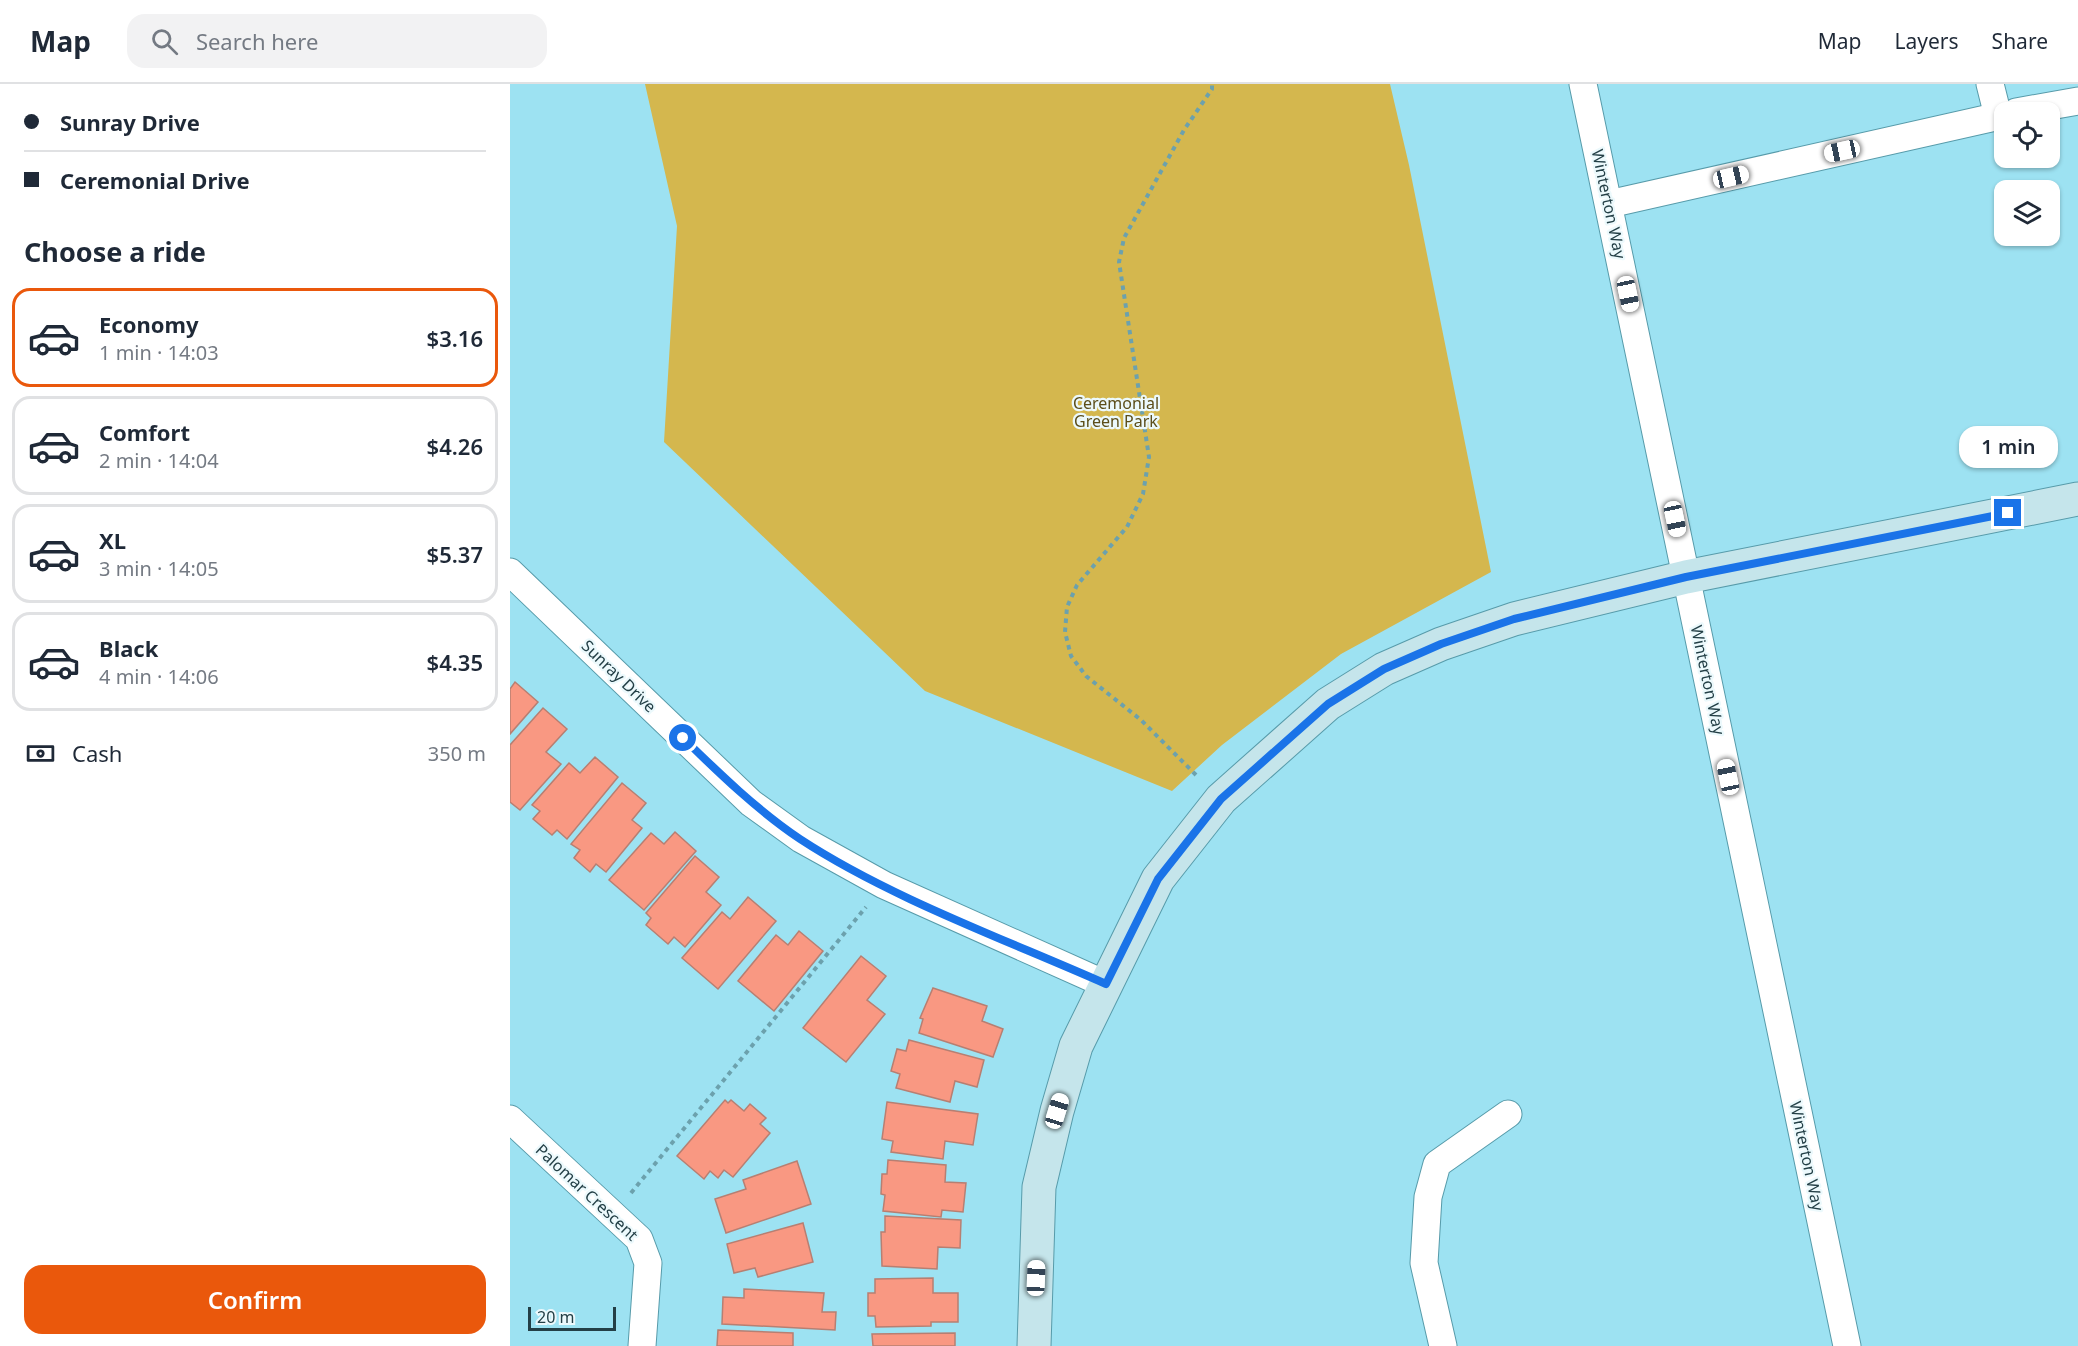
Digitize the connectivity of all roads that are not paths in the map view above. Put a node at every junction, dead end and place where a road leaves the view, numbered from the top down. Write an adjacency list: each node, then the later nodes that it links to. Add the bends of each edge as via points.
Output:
1 (1583, 84): 7 (street, Winterton Way)
2 (1990, 84): 4 (street)
3 (2078, 100): 5 (street)
4 (2000, 102)
5 (2060, 104)
6 (1994, 117): 7 (street)
7 (1609, 204): 10 (street, Winterton Way)
8 (2078, 499): 10 (street)
9 (510, 572): 11 (street, Sunray Drive, via 751,803 801,839 884,885)
10 (1686, 577): 11 (street, via 1514,619 1441,644 1384,669 1328,704 1221,799 1158,879); 17 (street, Winterton Way)
11 (1106, 984): 15 (street, via 1076,1046 1039,1187)
12 (1508, 1114): 16 (street, via 1437,1164 1428,1197 1424,1263)
13 (510, 1119): 14 (street, Palomar Crescent, via 639,1239 648,1263)
14 (642, 1346)
15 (1034, 1346)
16 (1443, 1346)
17 (1846, 1346)

